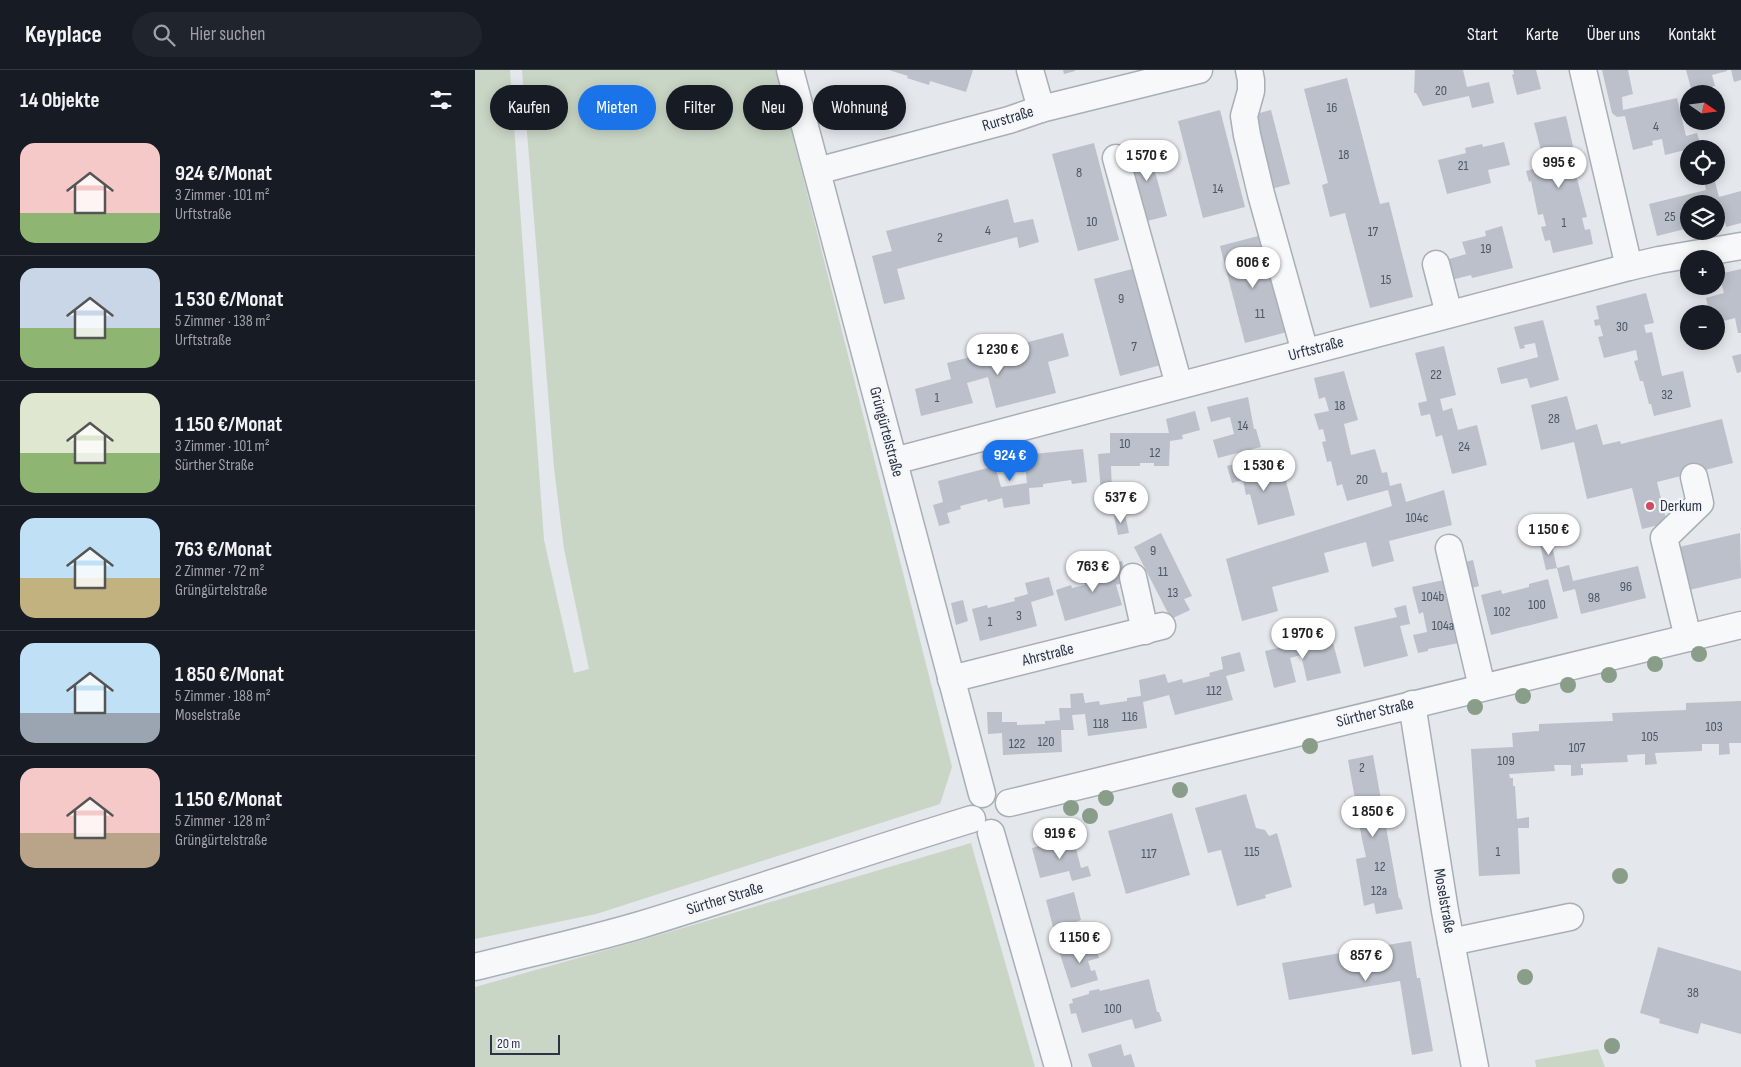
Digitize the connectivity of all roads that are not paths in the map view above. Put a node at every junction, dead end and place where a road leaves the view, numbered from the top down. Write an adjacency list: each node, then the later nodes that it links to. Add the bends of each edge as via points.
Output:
1 (790, 70): 8 (street, Grüngürtelstraße)
2 (1031, 70): 6 (street)
3 (1199, 70): 6 (street, Rurstraße)
4 (1249, 70): 13 (street, via 1251,91 1244,116 1247,135)
5 (1583, 70): 11 (street)
6 (1041, 109): 8 (street, Rurstraße)
7 (1116, 158): 14 (street)
8 (817, 171): 15 (street, Grüngürtelstraße)
9 (1741, 246): 11 (street, Urftstraße)
10 (1436, 264): 12 (street)
11 (1629, 267): 12 (street, Urftstraße)
12 (1449, 314): 13 (street, Urftstraße)
13 (1305, 352): 14 (street, Urftstraße)
14 (1179, 386): 15 (street, Urftstraße)
15 (894, 460): 21 (street, Grüngürtelstraße)
16 (1694, 477): 20 (street, via 1700,503 1664,538)
17 (1449, 548): 22 (street)
18 (1133, 577): 21 (street, Ahrstraße, via 1154,629)
19 (1741, 625): 20 (street, Sürther Straße)
20 (1688, 638): 22 (street, Sürther Straße)
21 (951, 679): 24 (street, Grüngürtelstraße)
22 (1483, 687): 23 (street, Sürther Straße)
23 (1412, 704): 25 (street, Sürther Straße); 28 (street, Moselstraße)
24 (982, 794): 25 (street, via 1002,795); 26 (street, via 972,805)
25 (1009, 803): 26 (street, Sürther Straße, via 1011,812 1001,830)
26 (982, 826): 29 (street, Sürther Straße, via 596,937); 30 (street)
27 (1570, 917): 28 (street)
28 (1451, 942): 31 (street, Moselstraße)
29 (475, 967)
30 (1058, 1067)
31 (1475, 1067)

